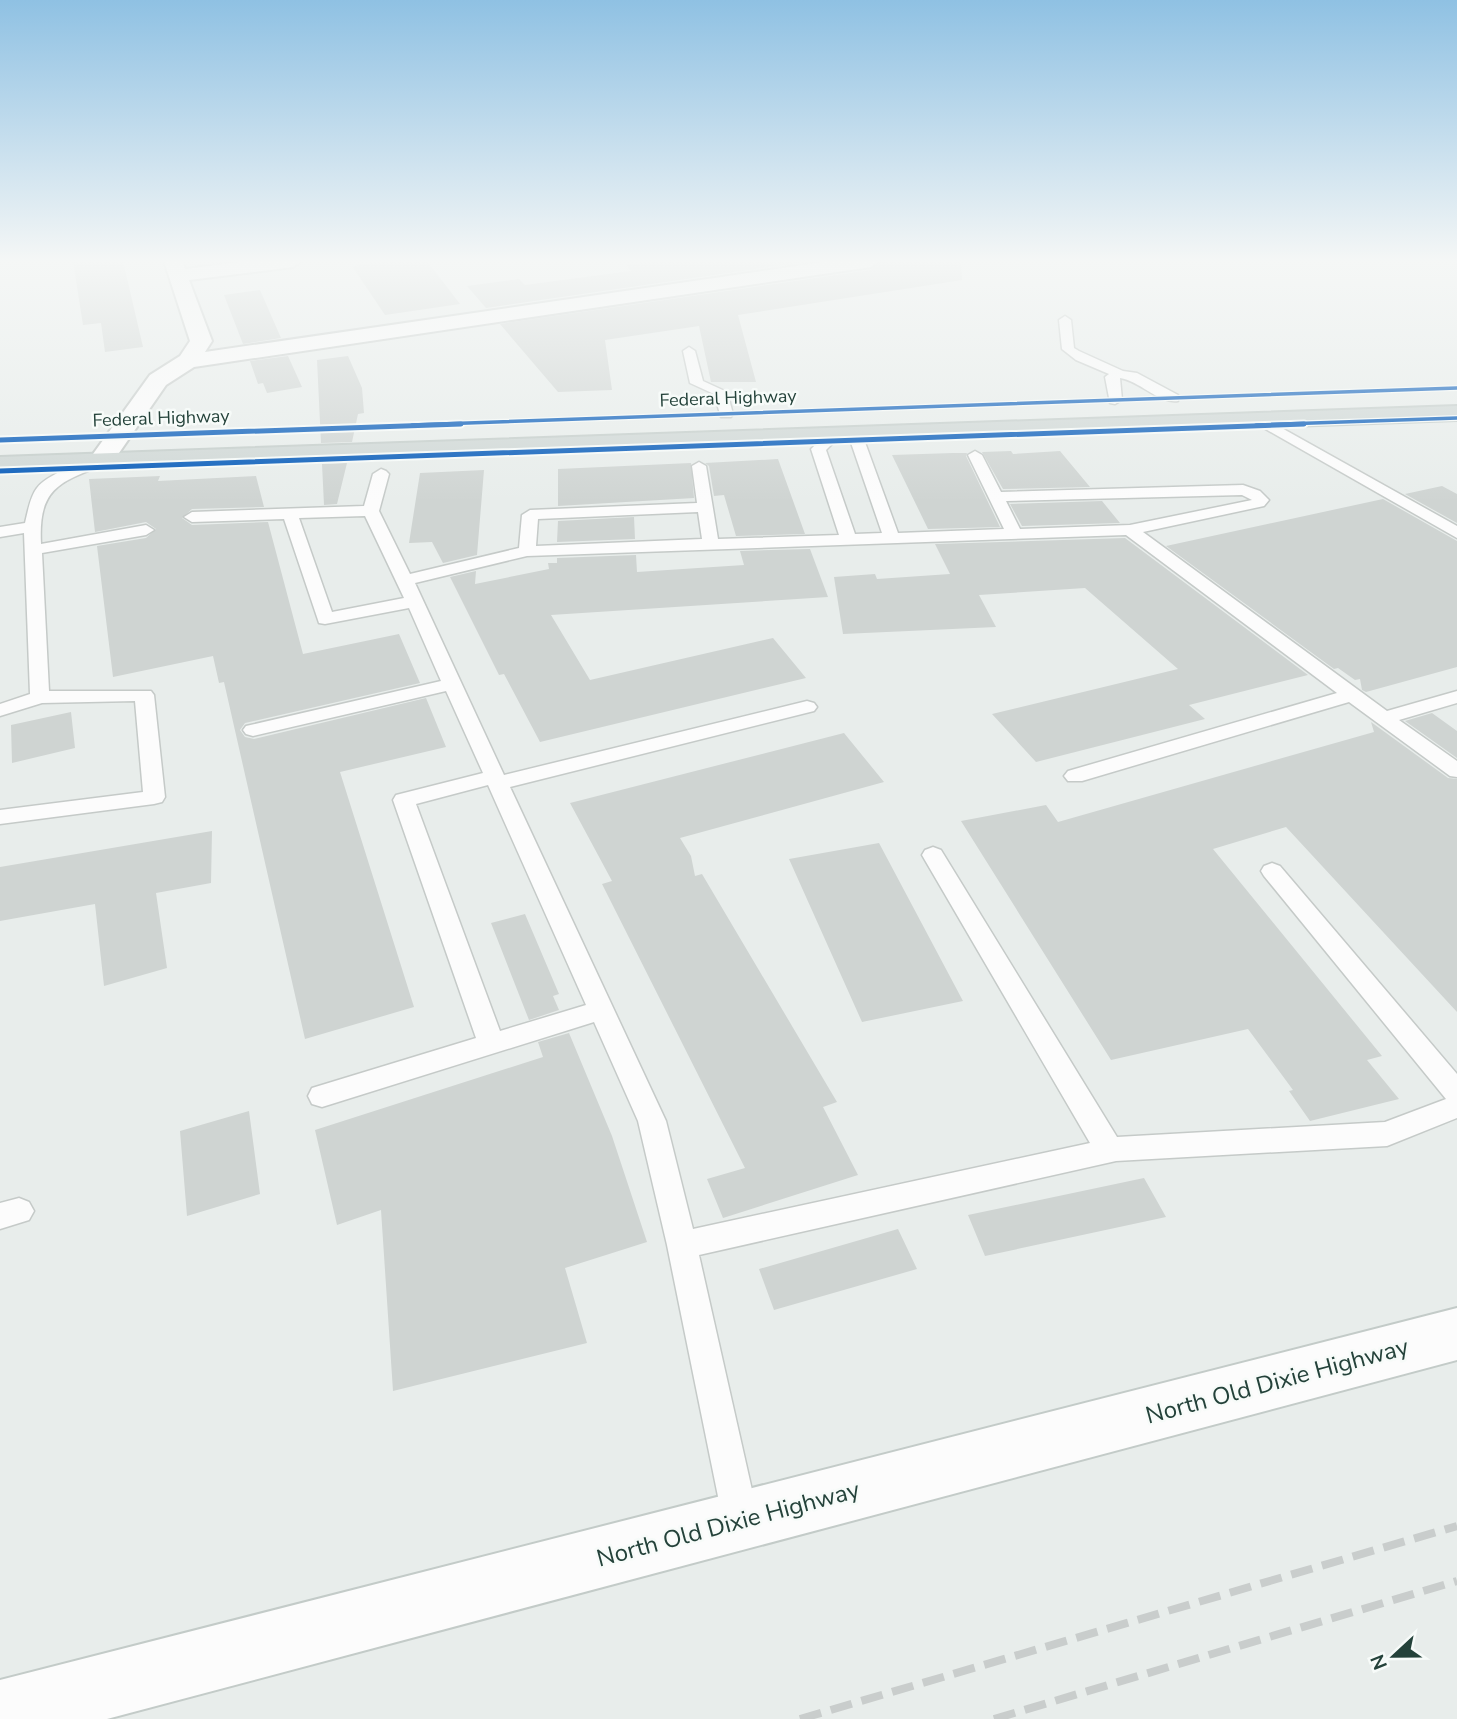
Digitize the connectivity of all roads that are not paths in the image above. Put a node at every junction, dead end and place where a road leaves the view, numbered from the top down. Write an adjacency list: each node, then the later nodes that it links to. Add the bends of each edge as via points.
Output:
1 (201, 341): 6 (street)
2 (324, 341): 6 (street)
3 (1067, 341): 7 (lane, via 1068,349 1083,362)
4 (689, 351): 17 (lane, via 697,383 720,392)
5 (1124, 360): 7 (lane)
6 (188, 361): 10 (street, via 196,365); 21 (street, via 158,380)
7 (1106, 366): 8 (lane)
8 (1119, 374): 12 (lane); 13 (lane, via 1112,377)
9 (1457, 388): 11 (main road, Federal Highway)
10 (177, 394)
11 (1218, 397): 12 (main road, Federal Highway); 19 (main road, via 1174,405 890,416 849,424)
12 (1173, 398): 13 (main road, Federal Highway)
13 (1115, 400): 17 (main road, Federal Highway)
14 (1457, 405): 18 (main road, via 1303,409)
15 (1457, 413): 18 (main road, Federal Highway)
16 (164, 414): 20 (street)
17 (726, 414): 20 (main road, Federal Highway)
18 (1253, 420): 19 (main road, Federal Highway); 41 (lane)
19 (844, 434): 24 (main road, Federal Highway); 42 (lane); 43 (lane, via 818,449)
20 (151, 435): 21 (main road, Federal Highway); 24 (street)
21 (121, 436): 22 (main road, Federal Highway); 25 (street)
22 (0, 440)
23 (975, 455): 31 (lane)
24 (135, 459): 25 (main road, Federal Highway)
25 (101, 461): 26 (main road, Federal Highway); 30 (lane, via 75,471)
26 (36, 463): 27 (main road, Federal Highway); 30 (lane)
27 (0, 465)
28 (699, 466): 32 (lane)
29 (381, 474): 33 (lane)
30 (42, 494): 36 (lane)
31 (996, 497): 38 (lane, via 1243,490 1261,500); 40 (lane)
32 (705, 506): 44 (lane); 46 (lane, via 530,515)
33 (371, 511): 34 (lane); 47 (lane)
34 (289, 514): 35 (lane); 47 (lane, via 325,618)
35 (192, 517)
36 (32, 527): 39 (lane); 45 (lane)
37 (146, 530): 45 (lane)
38 (1130, 530): 40 (lane); 49 (lane)
39 (0, 532)
40 (1014, 533): 42 (lane)
41 (1457, 533)
42 (891, 537): 43 (lane)
43 (848, 538): 44 (lane)
44 (712, 544): 46 (lane)
45 (33, 550): 50 (lane)
46 (527, 551): 47 (lane)
47 (410, 591): 48 (lane)
48 (453, 684): 55 (lane); 58 (lane)
49 (1352, 695): 54 (lane); 57 (lane)
50 (40, 696): 53 (lane); 59 (lane, via 144,695 154,797)
51 (1457, 697): 54 (lane)
52 (807, 707): 58 (lane)
53 (0, 710)
54 (1384, 718): 56 (lane)
55 (253, 730)
56 (1457, 771)
57 (1075, 776)
58 (497, 780): 62 (lane); 63 (lane, via 404,800)
59 (0, 817)
60 (933, 855): 67 (lane)
61 (1272, 871): 64 (lane)
62 (602, 1010): 63 (lane); 68 (lane, via 652,1121)
63 (491, 1044): 65 (lane)
64 (1457, 1093)
65 (322, 1096)
66 (1457, 1106): 67 (lane, via 1387,1133)
67 (1110, 1150): 68 (lane)
68 (682, 1245): 70 (lane)
69 (1457, 1334): 70 (street, North Old Dixie Highway)
70 (741, 1521): 71 (street, North Old Dixie Highway)
71 (0, 1714)

